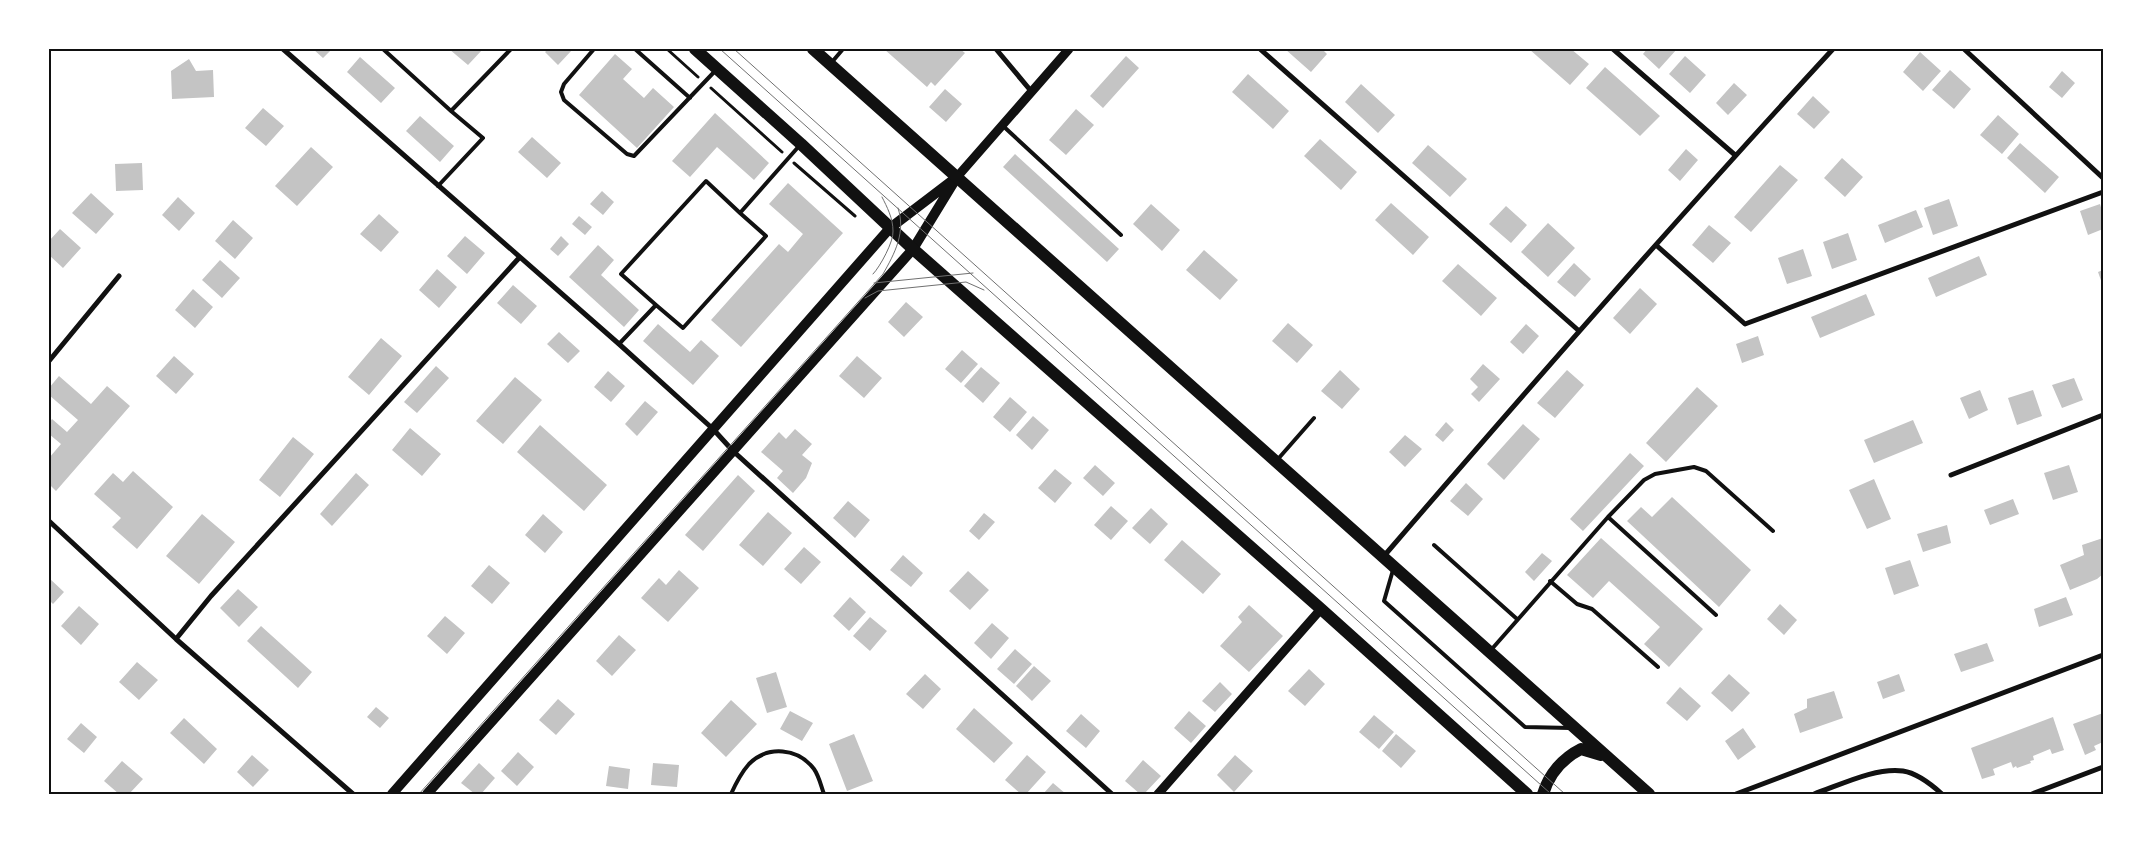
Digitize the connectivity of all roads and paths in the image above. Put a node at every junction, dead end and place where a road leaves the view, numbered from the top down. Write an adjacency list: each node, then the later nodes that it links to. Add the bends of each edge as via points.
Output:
1 (282, 49): 28 (street)
2 (383, 49): 21 (lane)
3 (511, 49): 21 (lane)
4 (594, 49): 20 (lane, via 561,92 564,100 627,154 634,156 640,152)
5 (635, 49): 20 (lane)
6 (667, 49): 18 (path)
7 (695, 49): 17 (main road)
8 (813, 49): 16 (main road)
9 (843, 49): 16 (lane)
10 (996, 49): 19 (street)
11 (1070, 49): 19 (street)
12 (1260, 49): 39 (street)
13 (1613, 49): 24 (street)
14 (1833, 49): 24 (street)
15 (1964, 49): 27 (street)
16 (830, 64): 26 (main road)
17 (717, 69): 18 (lane); 23 (main road)
18 (705, 82): 20 (lane); 25 (path)
19 (1031, 91): 22 (street)
20 (690, 98)
21 (451, 111): 28 (lane, via 483,138)
22 (1002, 125): 26 (street); 33 (lane)
23 (801, 144): 25 (lane); 32 (main road)
24 (1735, 155): 34 (street)
25 (789, 158): 30 (lane); 31 (path)
26 (957, 177): 32 (main road); 35 (main road); 46 (main road)
27 (2103, 178)
28 (438, 186): 36 (street)
29 (2103, 192): 34 (street, via 1745,324)
30 (740, 213): 38 (lane, via 766,236 683,328); 38 (lane, via 706,181 622,274)
31 (861, 221)
32 (890, 228): 35 (main road); 44 (main road)
33 (1121, 235)
34 (1656, 245): 39 (street)
35 (913, 249): 45 (main road); 55 (main road)
36 (519, 258): 40 (street); 58 (street, via 211,596)
37 (119, 276): 41 (street)
38 (656, 304): 40 (lane)
39 (1578, 330): 52 (street)
40 (620, 344): 44 (street)
41 (49, 361)
42 (2103, 415): 47 (street)
43 (1314, 418): 46 (lane)
44 (713, 429): 45 (street); 66 (main road)
45 (733, 451): 67 (main road); 70 (street)
46 (1276, 460): 52 (main road)
47 (1951, 475)
48 (1608, 517): 50 (lane, via 1644,480 1655,474 1694,467 1706,471); 54 (lane); 56 (lane)
49 (49, 521): 58 (street)
50 (1773, 531)
51 (1434, 545): 57 (lane)
52 (1384, 556): 53 (main road)
53 (1394, 566): 59 (main road); 62 (lane, via 1384,601 1525,727)
54 (1550, 581): 57 (lane); 61 (lane, via 1577,604 1592,609)
55 (1321, 609): 71 (street); 72 (main road)
56 (1716, 615)
57 (1517, 619): 59 (lane)
58 (176, 639): 65 (street)
59 (1489, 651): 62 (main road)
60 (2103, 655): 75 (street)
61 (1658, 667)
62 (1574, 728): 63 (main road)
63 (1606, 757): 73 (main road, via 1581,749 1570,755 1552,773); 74 (main road)
64 (2103, 767): 78 (street)
65 (353, 794)
66 (392, 794)
67 (427, 794)
68 (731, 794): 69 (lane, via 750,764 762,754 779,750 792,752 806,760 815,770)
69 (824, 794)
70 (1112, 794)
71 (1158, 794)
72 (1527, 794)
73 (1543, 794)
74 (1650, 794)
75 (1736, 794)
76 (1814, 794): 77 (street, via 1881,771 1904,771 1931,784)
77 (1942, 794)
78 (2032, 794)

